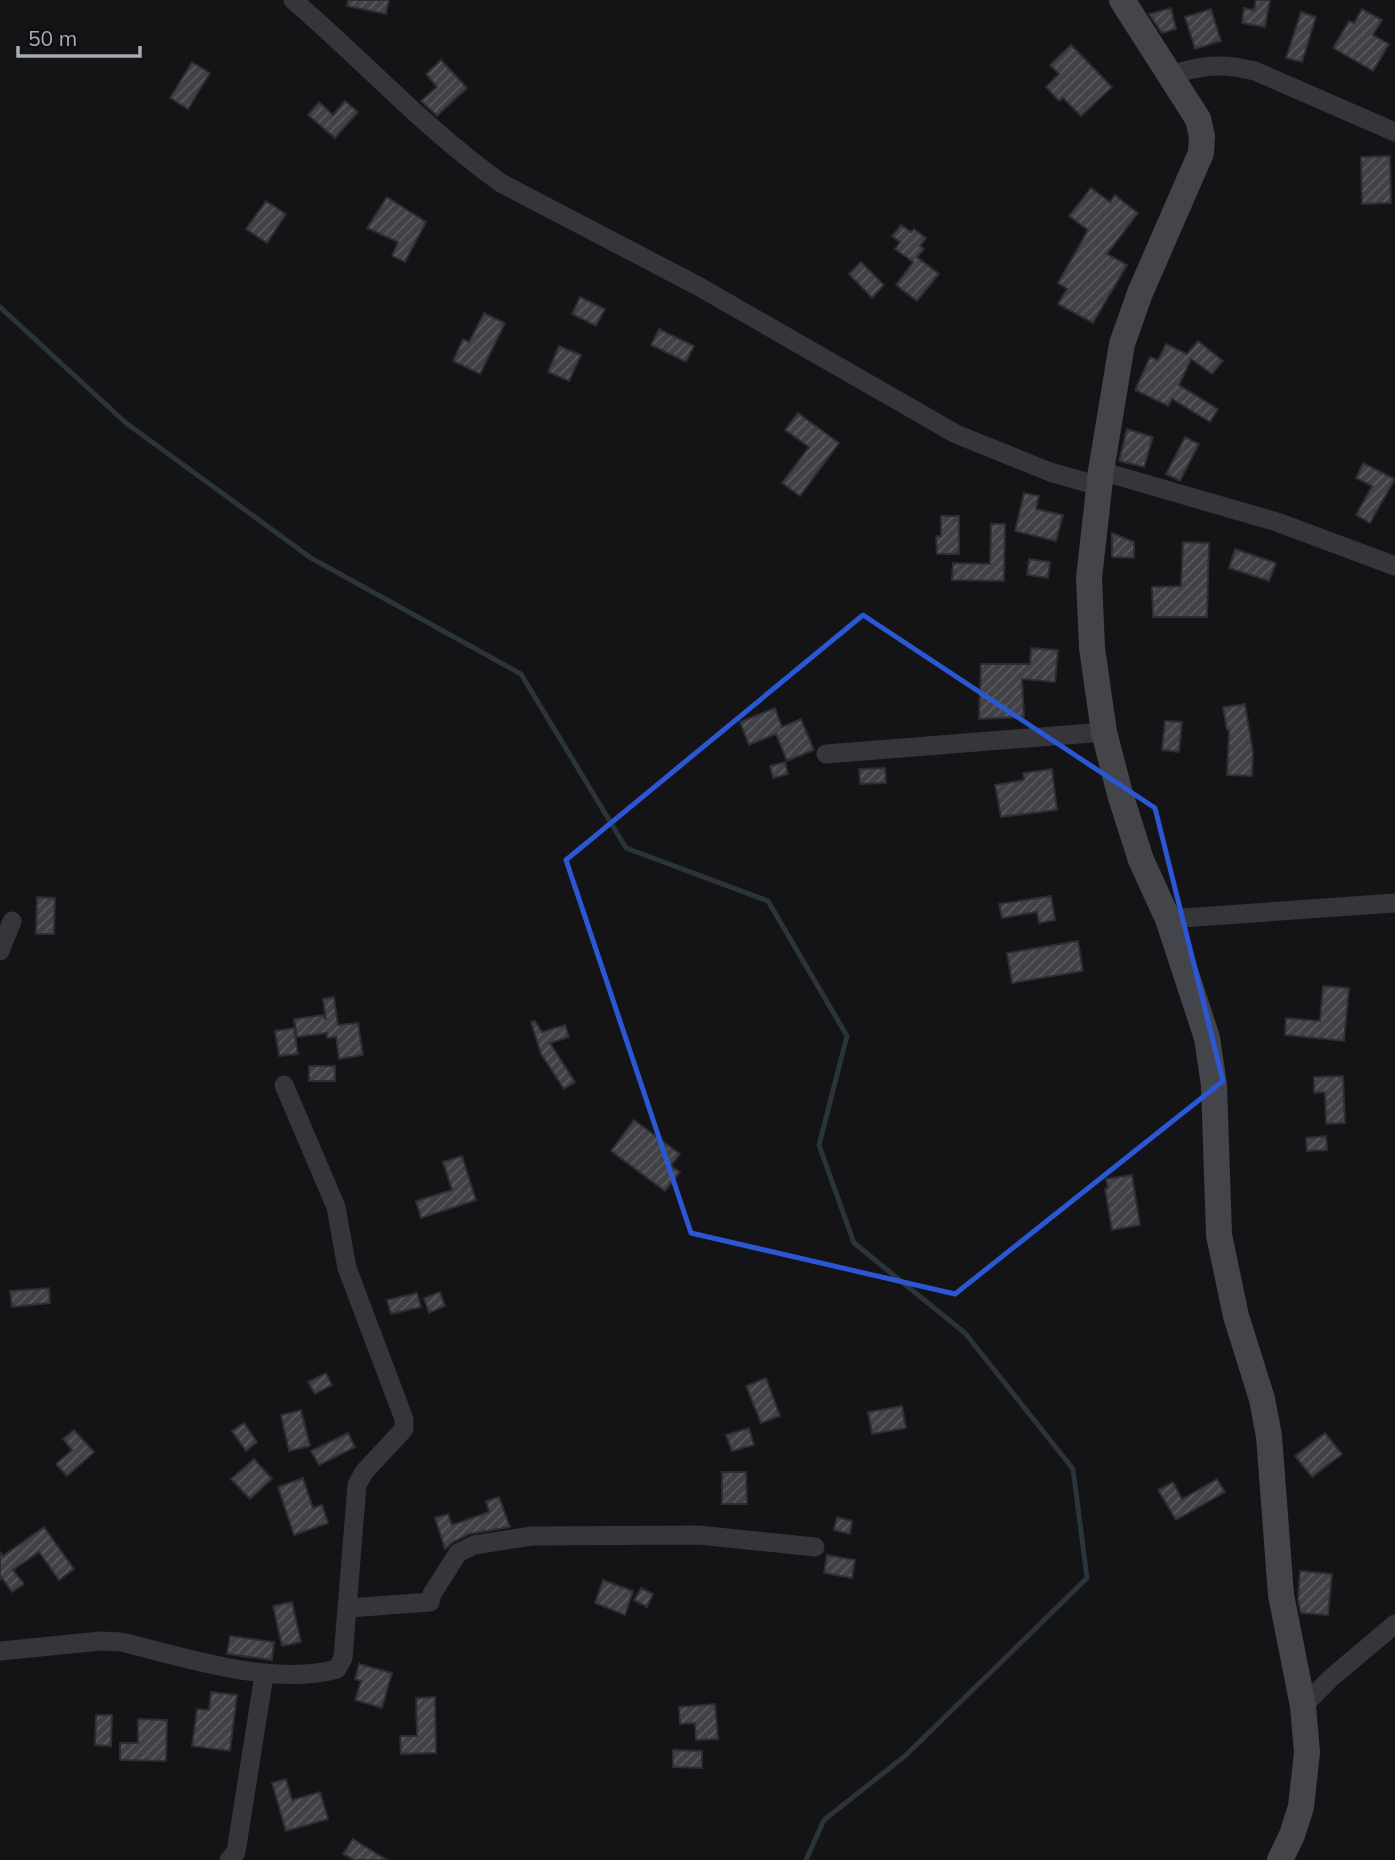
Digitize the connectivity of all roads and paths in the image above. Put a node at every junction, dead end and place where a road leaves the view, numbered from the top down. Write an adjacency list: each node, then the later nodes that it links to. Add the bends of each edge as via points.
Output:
1 (293, 0): 5 (street, via 390,91 500,184 698,286 956,434 1050,472)
2 (1129, 2): 3 (street)
3 (1168, 75): 4 (street, via 1207,65 1232,65); 5 (street, via 1198,120 1201,153 1122,344)
4 (1395, 132)
5 (1100, 478): 6 (street, via 1277,522); 7 (street, via 1089,578 1092,648)
6 (1395, 566)
7 (1104, 732): 8 (street); 10 (street, via 1141,860)
8 (826, 754)
9 (1395, 903): 10 (street)
10 (1168, 919): 19 (street, via 1207,1038 1214,1085 1219,1235 1236,1316 1262,1399 1280,1595)
11 (12, 921): 12 (street)
12 (0, 951)
13 (284, 1085): 15 (street, via 336,1207 347,1268 404,1419 404,1429 357,1485)
14 (815, 1547): 15 (street, via 698,1535 532,1536 474,1545 458,1553 430,1602)
15 (349, 1608): 18 (street, via 344,1658 337,1669)
16 (1395, 1624): 19 (street)
17 (0, 1651): 18 (street, via 121,1642)
18 (264, 1675): 20 (street, via 236,1852)
19 (1303, 1706): 21 (street, via 1307,1752 1301,1807)
20 (229, 1860)
21 (1280, 1860)

